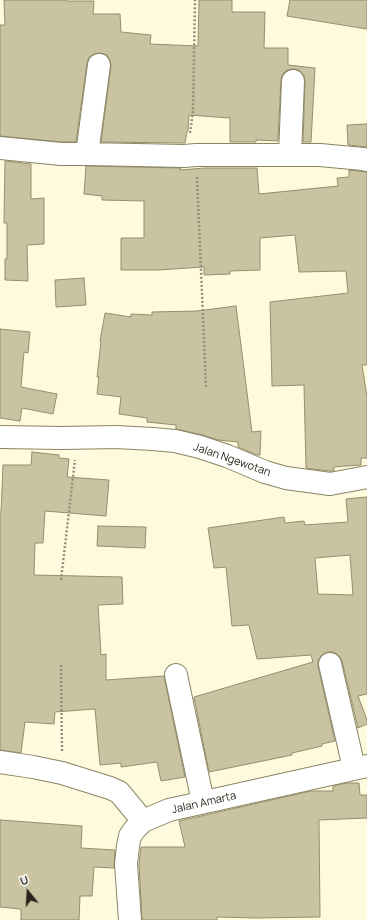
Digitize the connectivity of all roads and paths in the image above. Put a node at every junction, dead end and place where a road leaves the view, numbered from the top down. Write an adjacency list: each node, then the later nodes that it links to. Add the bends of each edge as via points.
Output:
1 (195, 0): 7 (path)
2 (99, 64): 5 (street)
3 (293, 81): 6 (street)
4 (0, 148): 5 (street)
5 (87, 154): 7 (street)
6 (290, 155): 7 (street); 8 (street)
7 (190, 156): 9 (path)
8 (367, 160)
9 (206, 387)
10 (0, 436): 11 (street, Jalan Ngewotan)
11 (78, 438): 12 (street, Jalan Ngewotan, via 116,437 175,441 200,447 286,478 330,484); 13 (path)
12 (367, 476)
13 (62, 580)
14 (330, 664): 18 (street)
15 (61, 665): 19 (path)
16 (176, 675): 20 (street)
17 (0, 762): 19 (street)
18 (361, 767): 20 (street, Jalan Amarta)
19 (62, 774): 21 (street, via 119,792)
20 (203, 802): 21 (street, Jalan Amarta, via 169,810)
21 (143, 821): 22 (street, Jalan Amarta, via 130,836 128,846 126,864)
22 (130, 920)

